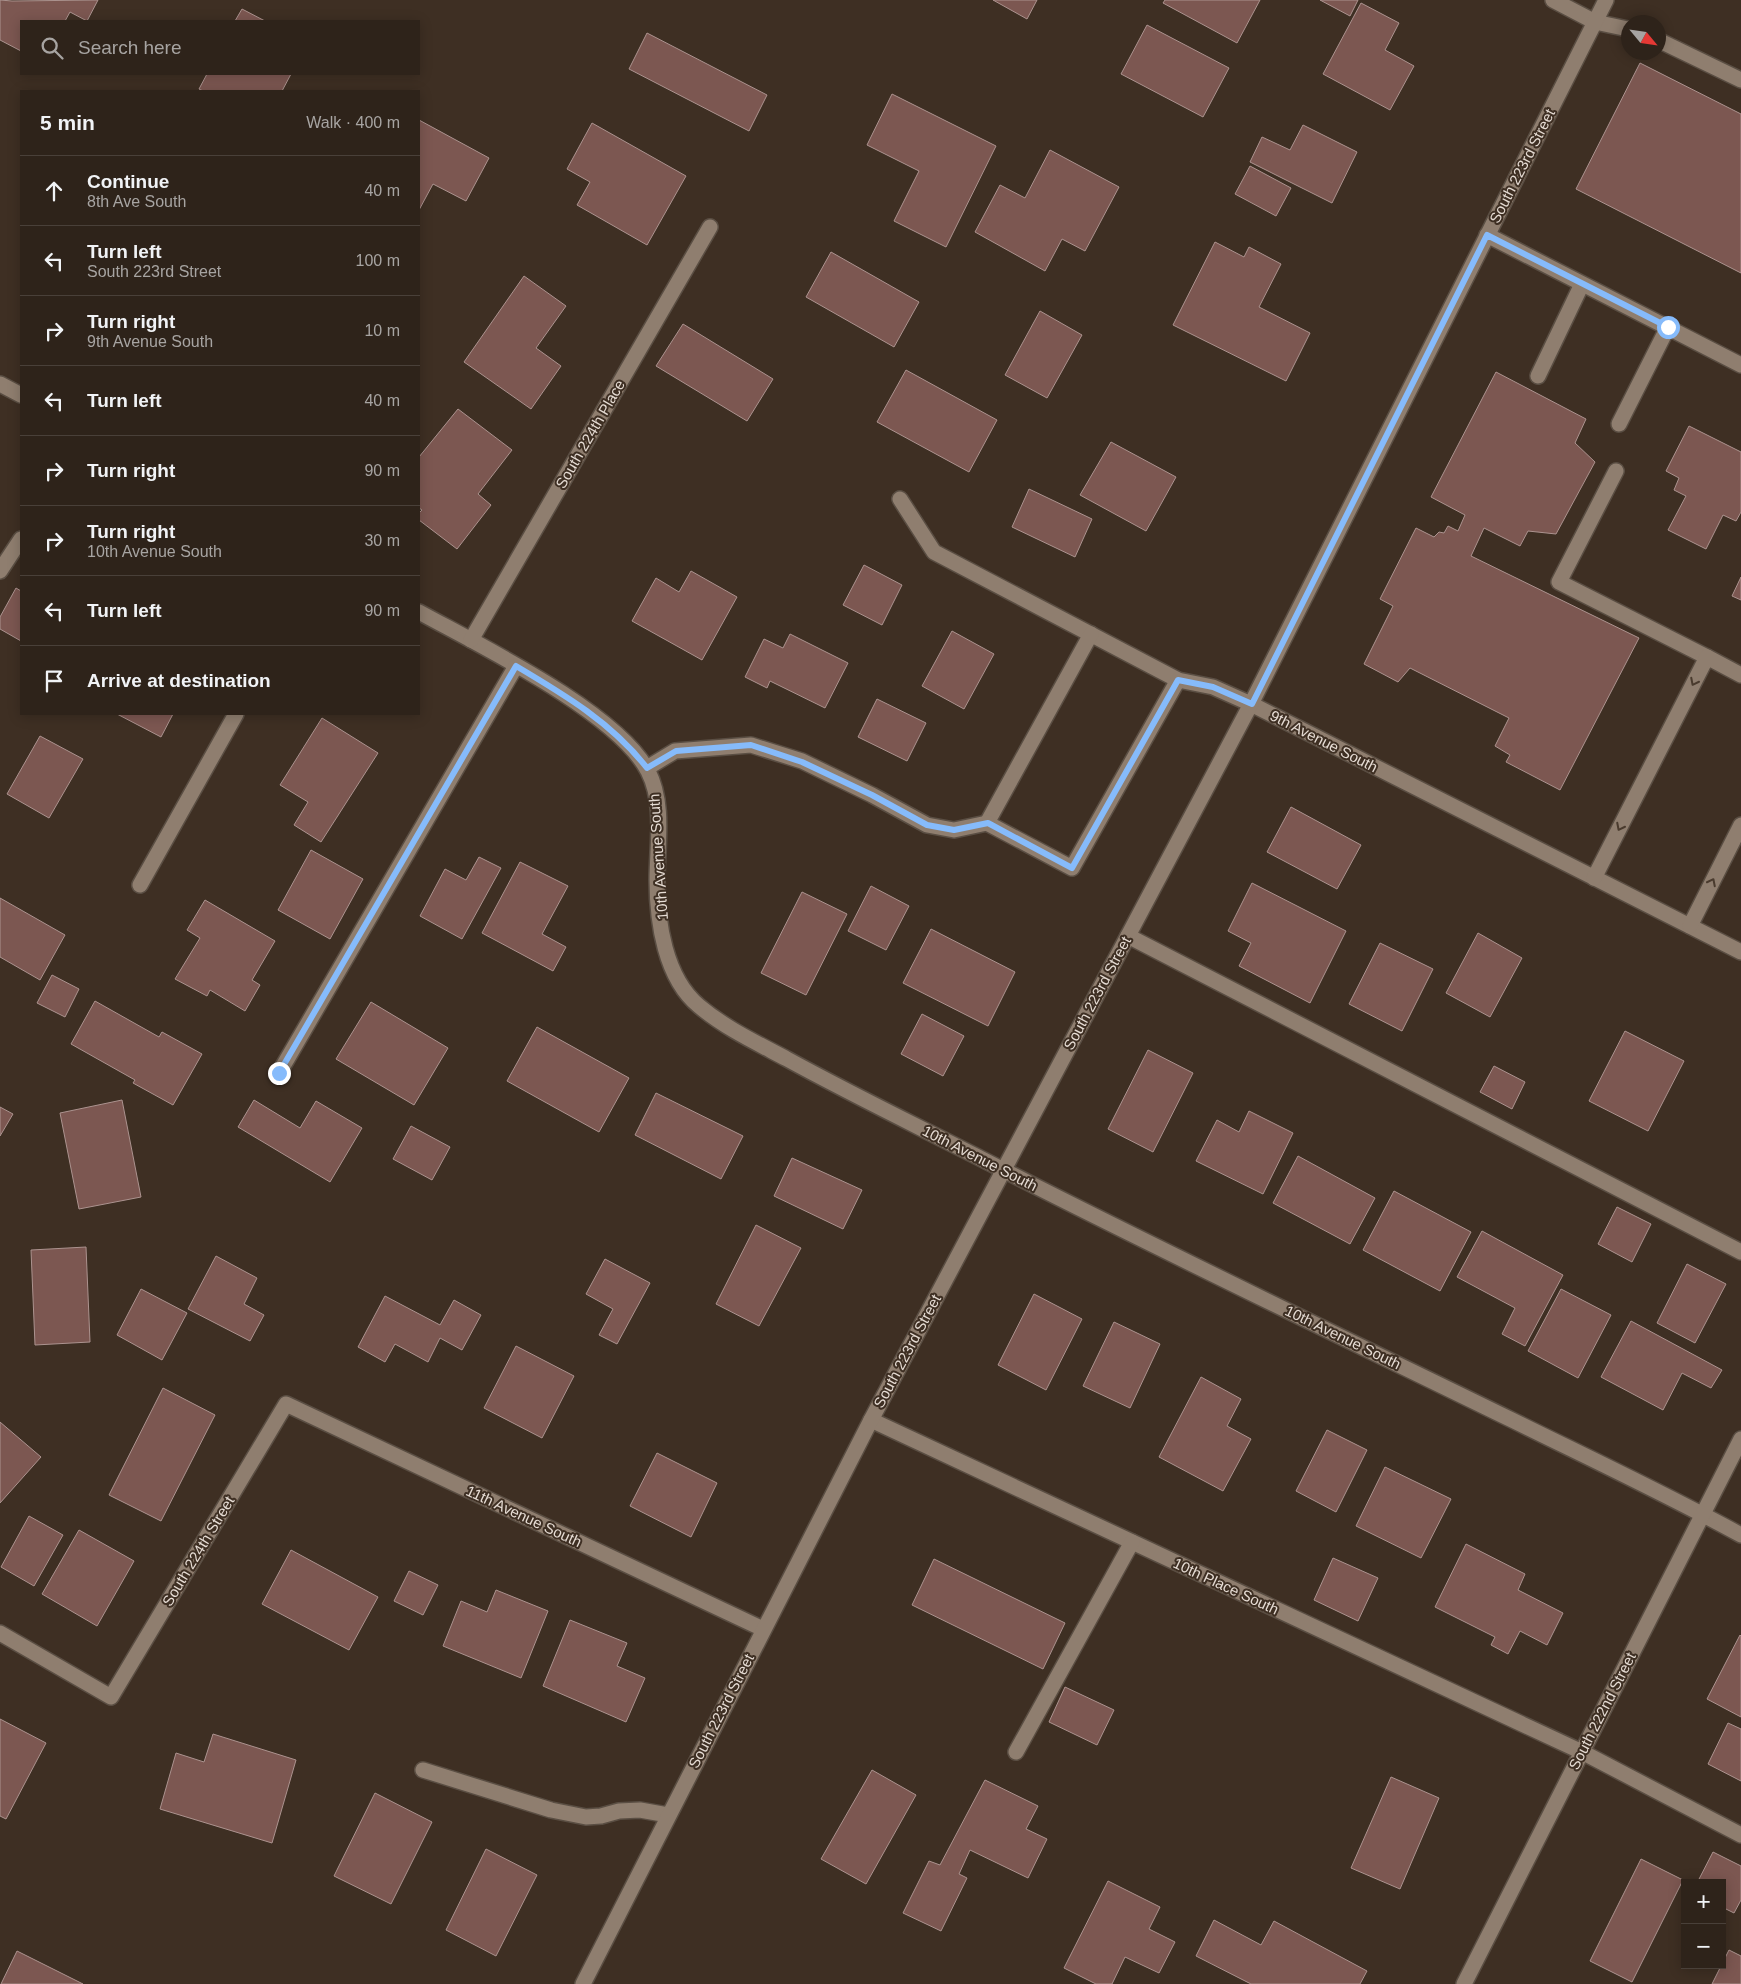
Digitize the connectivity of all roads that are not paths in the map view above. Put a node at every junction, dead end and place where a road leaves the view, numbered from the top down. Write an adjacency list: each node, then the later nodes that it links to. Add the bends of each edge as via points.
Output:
1 (1554, 0): 3 (street)
2 (1606, 0): 3 (street, South 223rd Street)
3 (1595, 22): 4 (street); 8 (street, South 223rd Street)
4 (1621, 28)
5 (1666, 44): 6 (street)
6 (1741, 80)
7 (710, 227): 22 (street, South 224th Place)
8 (1487, 235): 9 (street); 27 (street, South 223rd Street)
9 (1582, 284): 10 (street); 12 (street)
10 (1668, 327): 11 (street); 15 (street)
11 (1741, 365)
12 (1538, 376)
13 (0, 384): 14 (street)
14 (20, 394)
15 (1619, 424)
16 (1616, 470): 23 (street, via 1560,582)
17 (900, 499): 21 (street, 9th Avenue South, via 934,552)
18 (20, 541): 19 (street)
19 (0, 571)
20 (420, 613): 22 (street, 10th Avenue South)
21 (1091, 634): 26 (street, 9th Avenue South); 30 (street)
22 (470, 640): 24 (street, 10th Avenue South)
23 (1707, 657): 25 (street); 32 (street, one-way to 32)
24 (516, 666): 29 (street, 10th Avenue South, via 596,718 633,750); 37 (street)
25 (1741, 675)
26 (1178, 680): 27 (street, 9th Avenue South, via 1213,687); 30 (street, via 1072,868)
27 (1252, 704): 32 (street, 9th Avenue South); 35 (street, South 223rd Street)
28 (235, 715): 33 (street)
29 (647, 768): 30 (street, via 676,751 751,745 802,762 927,825 954,830); 38 (street, 10th Avenue South, via 656,791 658,810 657,885 665,943 672,967 687,995 712,1016 768,1049)
30 (988, 823)
31 (1741, 825): 34 (street, one-way to 31)
32 (1594, 878): 34 (street, 9th Avenue South)
33 (140, 885)
34 (1690, 926): 36 (street, 9th Avenue South)
35 (1128, 936): 38 (street, South 223rd Street); 39 (street)
36 (1741, 952)
37 (279, 1073)
38 (1003, 1170): 41 (street, South 223rd Street); 43 (street, 10th Avenue South)
39 (1741, 1252)
40 (286, 1404): 46 (street, 11th Avenue South); 47 (street, South 224th Street, via 110,1697)
41 (871, 1420): 45 (street, 10th Place South); 46 (street, South 223rd Street)
42 (1741, 1438): 43 (street, South 222nd Street)
43 (1702, 1514): 44 (street, 10th Avenue South); 49 (street, South 222nd Street)
44 (1741, 1535)
45 (1132, 1542): 48 (street); 49 (street, 10th Place South)
46 (763, 1629): 51 (street, South 223rd Street)
47 (0, 1633)
48 (1016, 1752)
49 (1582, 1752): 52 (street, 10th Place South); 54 (street, South 222nd Street)
50 (423, 1770): 51 (street, via 551,1810 586,1817 640,1810)
51 (668, 1815): 53 (street, South 223rd Street)
52 (1741, 1835)
53 (583, 1984)
54 (1464, 1984)

